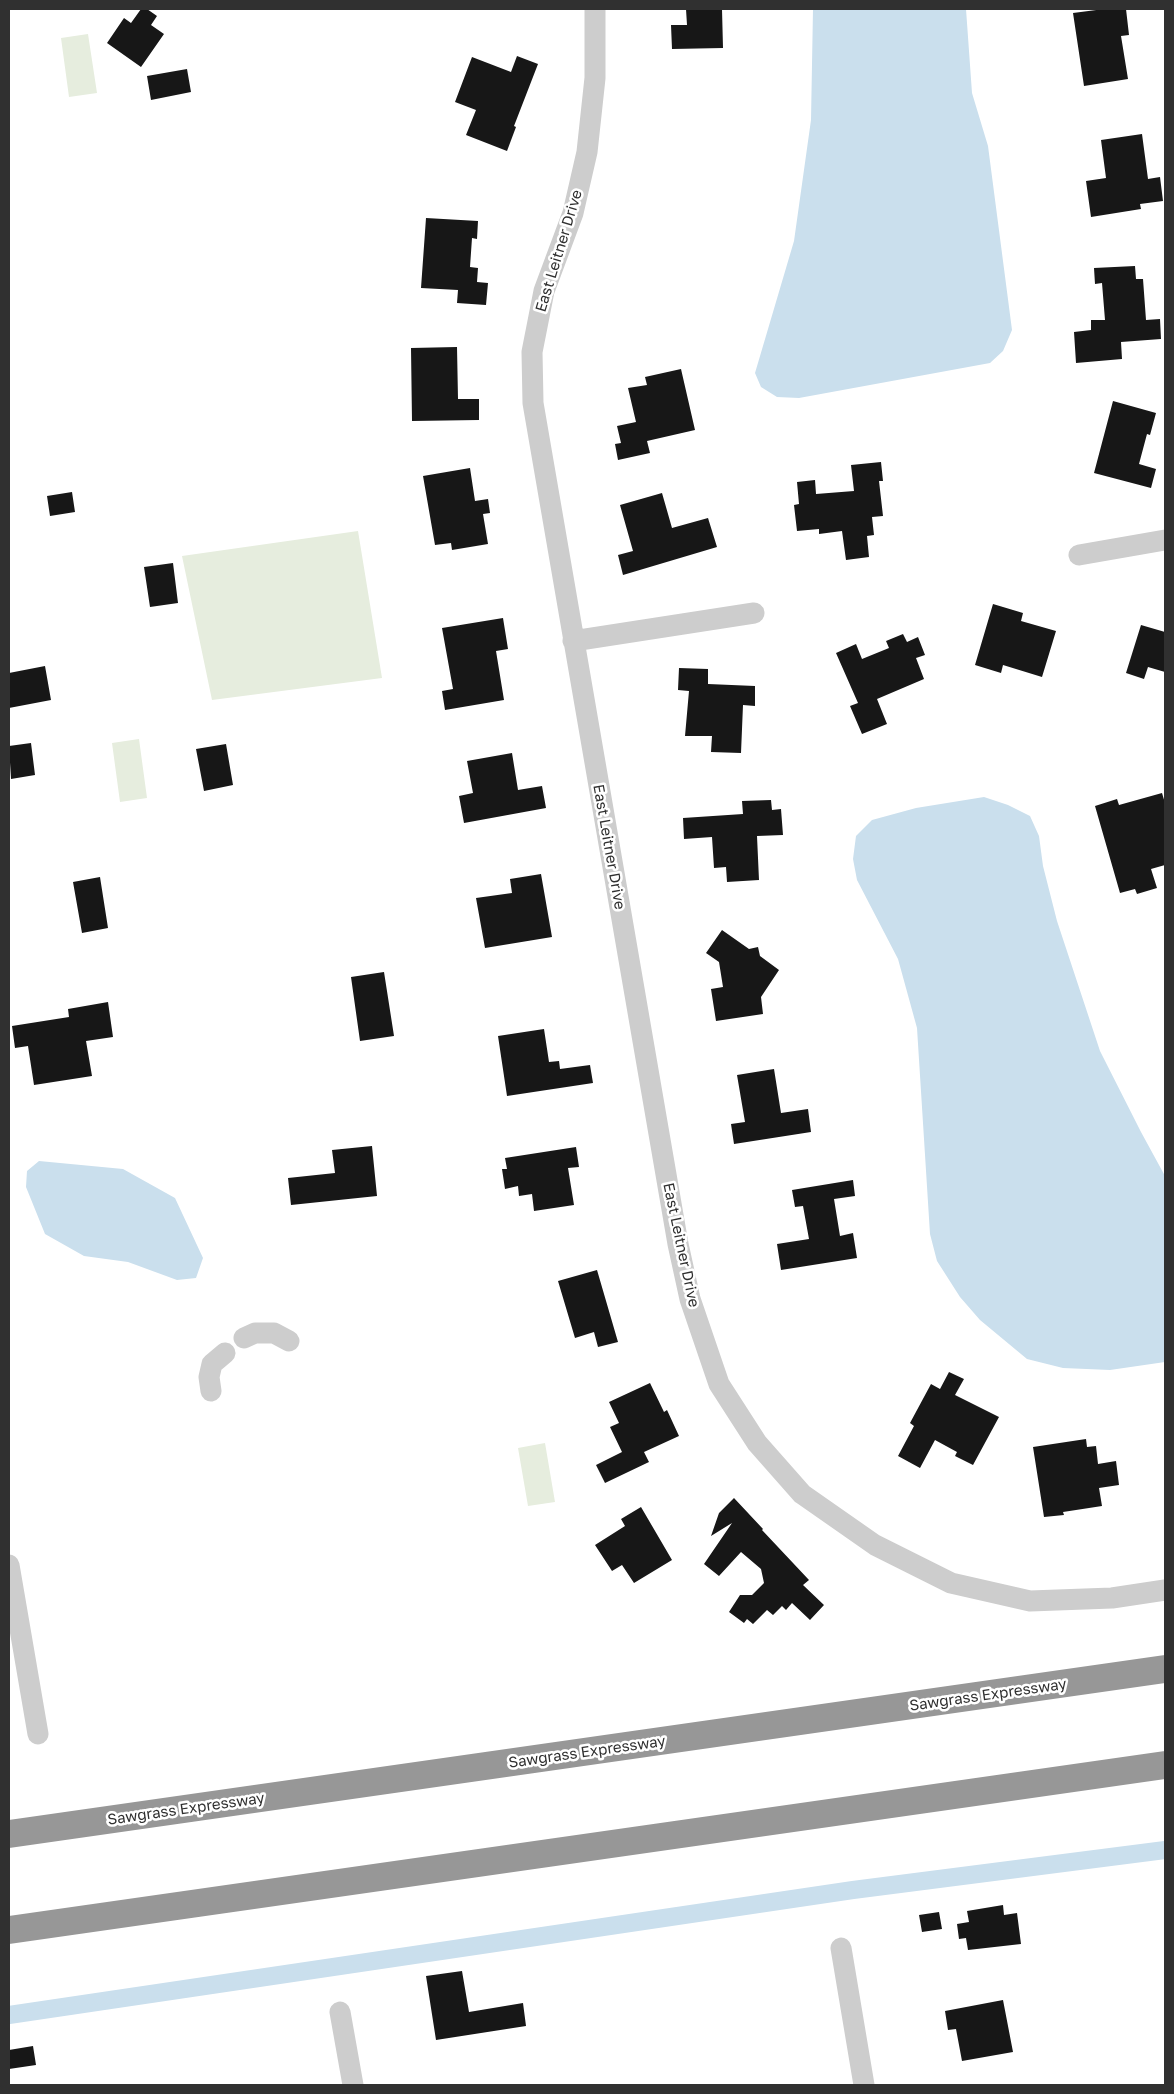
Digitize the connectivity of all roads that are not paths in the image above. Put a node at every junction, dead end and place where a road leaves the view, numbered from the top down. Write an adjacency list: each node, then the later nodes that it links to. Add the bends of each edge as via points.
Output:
1 (594, 9): 5 (street, East Leitner Drive, via 595,78 587,152 573,213 544,291 532,352 533,403)
2 (1165, 540): 3 (street)
3 (1079, 554)
4 (754, 613): 5 (street)
5 (573, 641): 11 (street, East Leitner Drive, via 678,1244 690,1299 719,1384 757,1442 802,1494 875,1545 951,1583 1030,1600 1112,1598)
6 (244, 1338): 7 (street, via 255,1333 274,1333)
7 (289, 1341)
8 (225, 1354): 9 (street, via 212,1364 209,1377)
9 (211, 1391)
10 (9, 1565): 13 (street)
11 (1165, 1590)
12 (1165, 1670): 15 (highway, Sawgrass Expressway)
13 (38, 1734)
14 (1165, 1765): 16 (highway)
15 (9, 1834)
16 (9, 1930)
17 (841, 1948): 20 (street)
18 (340, 2012): 19 (street)
19 (353, 2085)
20 (864, 2085)

